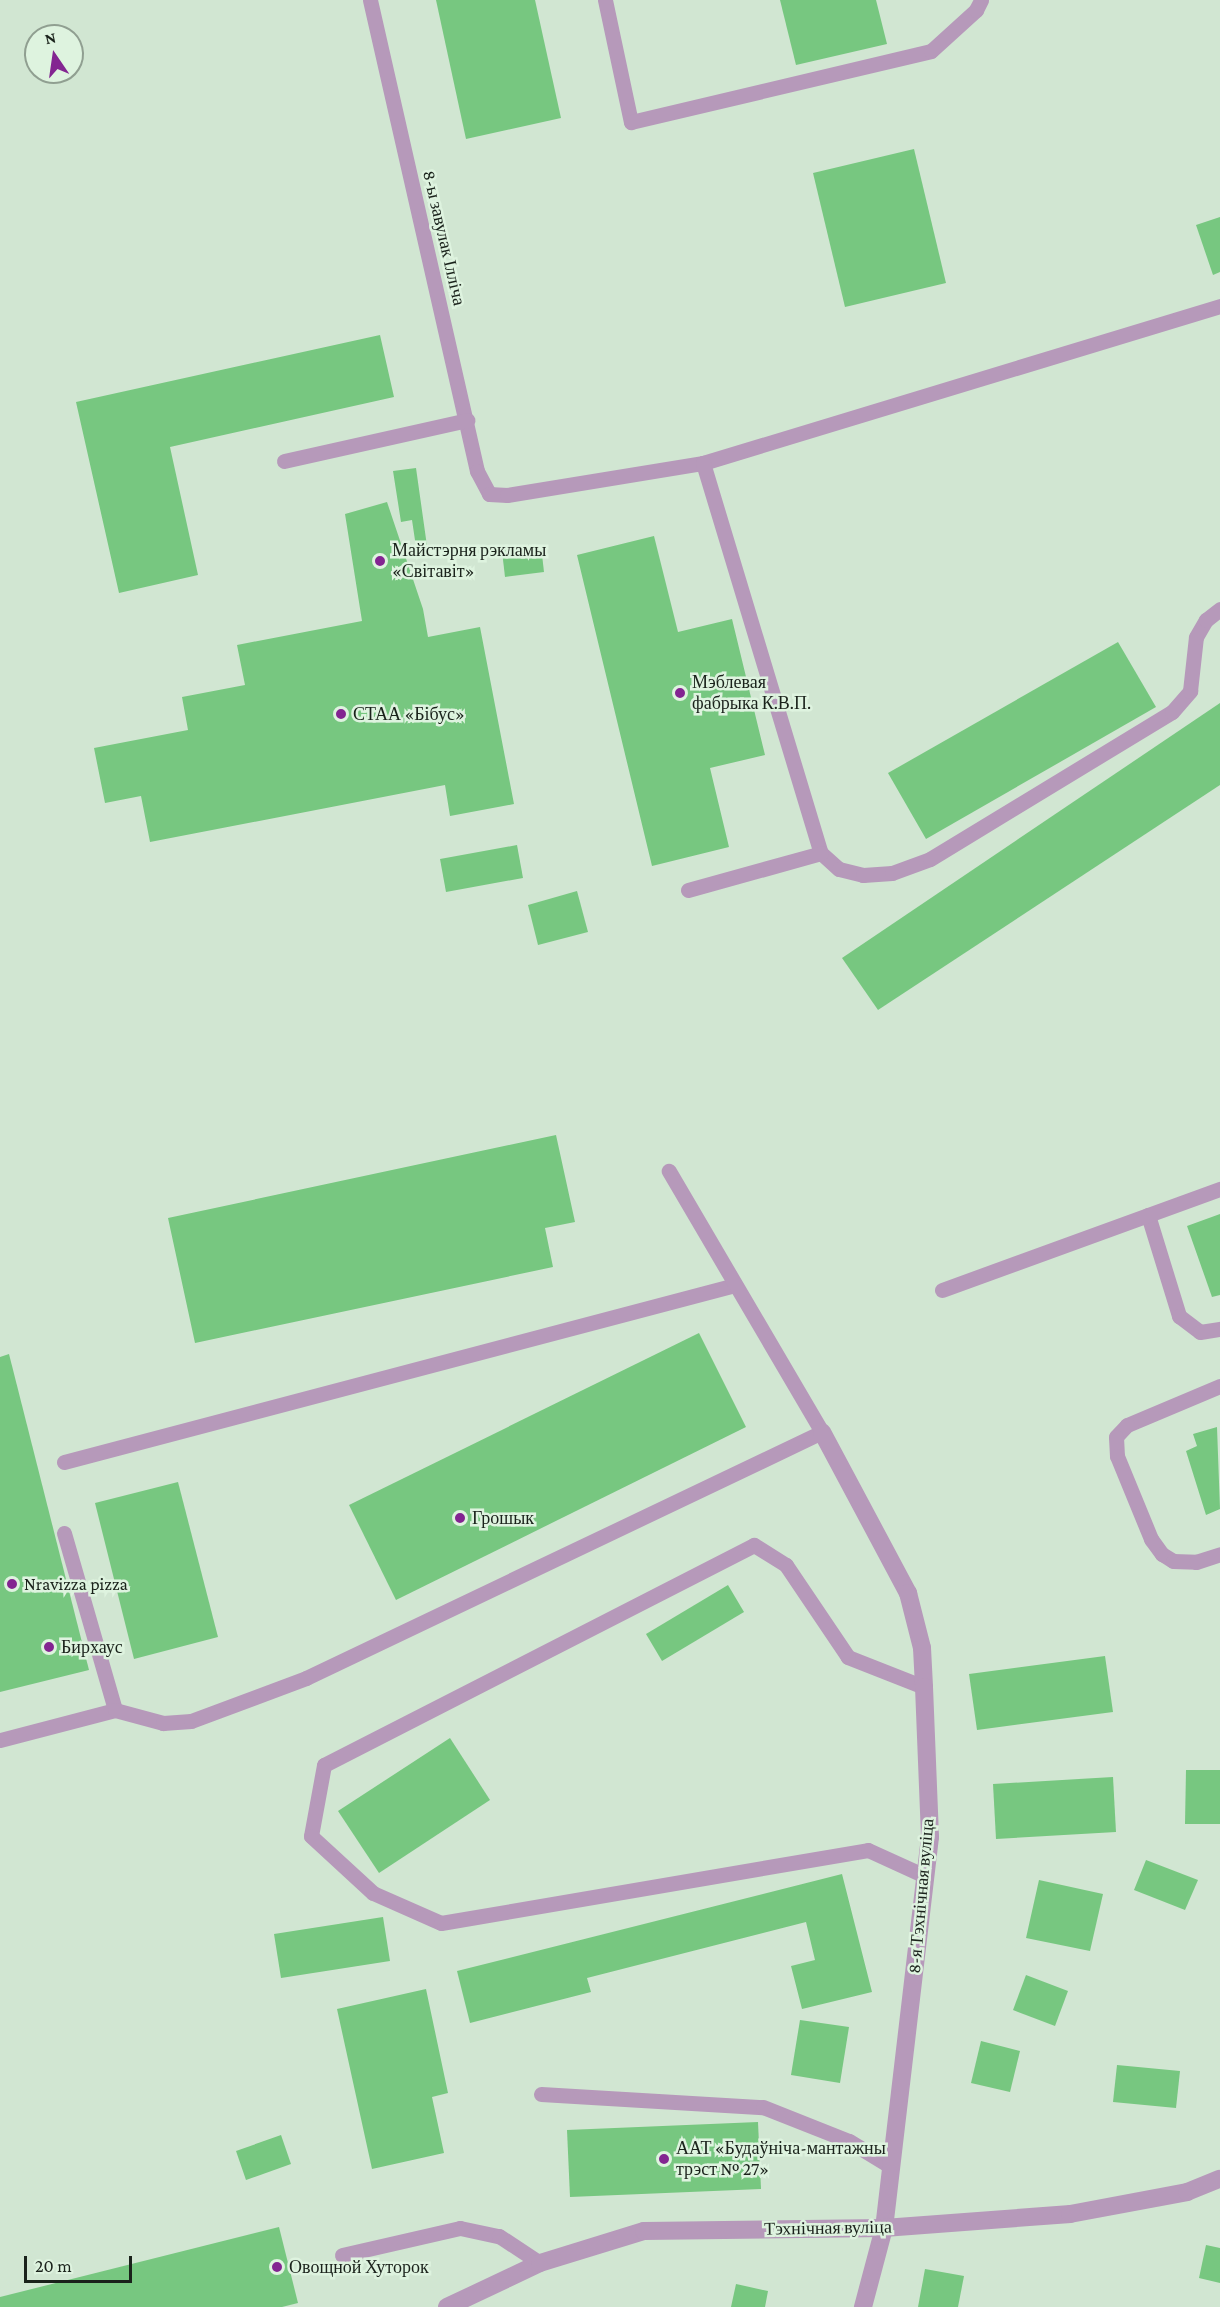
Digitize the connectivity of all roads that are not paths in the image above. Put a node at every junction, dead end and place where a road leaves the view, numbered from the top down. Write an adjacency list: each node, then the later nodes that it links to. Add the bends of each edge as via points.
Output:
1 (370, 0): 5 (lane, 8-ы завулак Ілліча)
2 (605, 0): 3 (lane, via 631,122 932,51 976,10)
3 (981, 0)
4 (1220, 306): 7 (lane)
5 (466, 420): 6 (lane); 7 (lane, 8-ы завулак Ілліча, via 481,484 489,494 507,495)
6 (284, 461)
7 (703, 463): 9 (lane)
8 (1220, 609): 9 (lane, via 1206,620 1196,637 1190,691 1172,712 930,859 892,873 862,874 839,869)
9 (821, 853): 10 (lane)
10 (688, 890)
11 (669, 1171): 14 (lane)
12 (1220, 1189): 13 (lane)
13 (1148, 1215): 15 (lane); 16 (lane, via 1179,1316 1200,1332)
14 (735, 1285): 18 (lane); 19 (lane)
15 (942, 1290)
16 (1220, 1329)
17 (1220, 1386): 21 (lane, via 1126,1425 1116,1437 1117,1456 1151,1539 1162,1554 1173,1561 1196,1562)
18 (822, 1432): 22 (street, 8-я Тэхнічная вуліца, via 908,1593 922,1648); 23 (lane, via 306,1678 191,1721 163,1723)
19 (64, 1462)
20 (64, 1533): 23 (lane)
21 (1220, 1554)
22 (924, 1687): 25 (street, 8-я Тэхнічная вуліца, via 930,1837); 25 (lane, via 848,1657 786,1565 754,1545 324,1765 311,1836 373,1893 441,1923 868,1850)
23 (115, 1710): 24 (lane)
24 (0, 1740)
25 (925, 1876): 27 (street, 8-я Тэхнічная вуліца)
26 (541, 2094): 27 (lane, via 763,2107 849,2141)
27 (890, 2166): 29 (street, 8-я Тэхнічная вуліца)
28 (1220, 2179): 29 (street, Тэхнічная вуліца, via 1187,2192 1070,2214)
29 (884, 2228): 31 (street, Тэхнічная вуліца, via 644,2232); 33 (street, 8-я Тэхнічная вуліца)
30 (342, 2255): 31 (lane, via 459,2228 499,2236)
31 (540, 2263): 32 (street, Тэхнічная вуліца)
32 (447, 2307)
33 (863, 2307)

